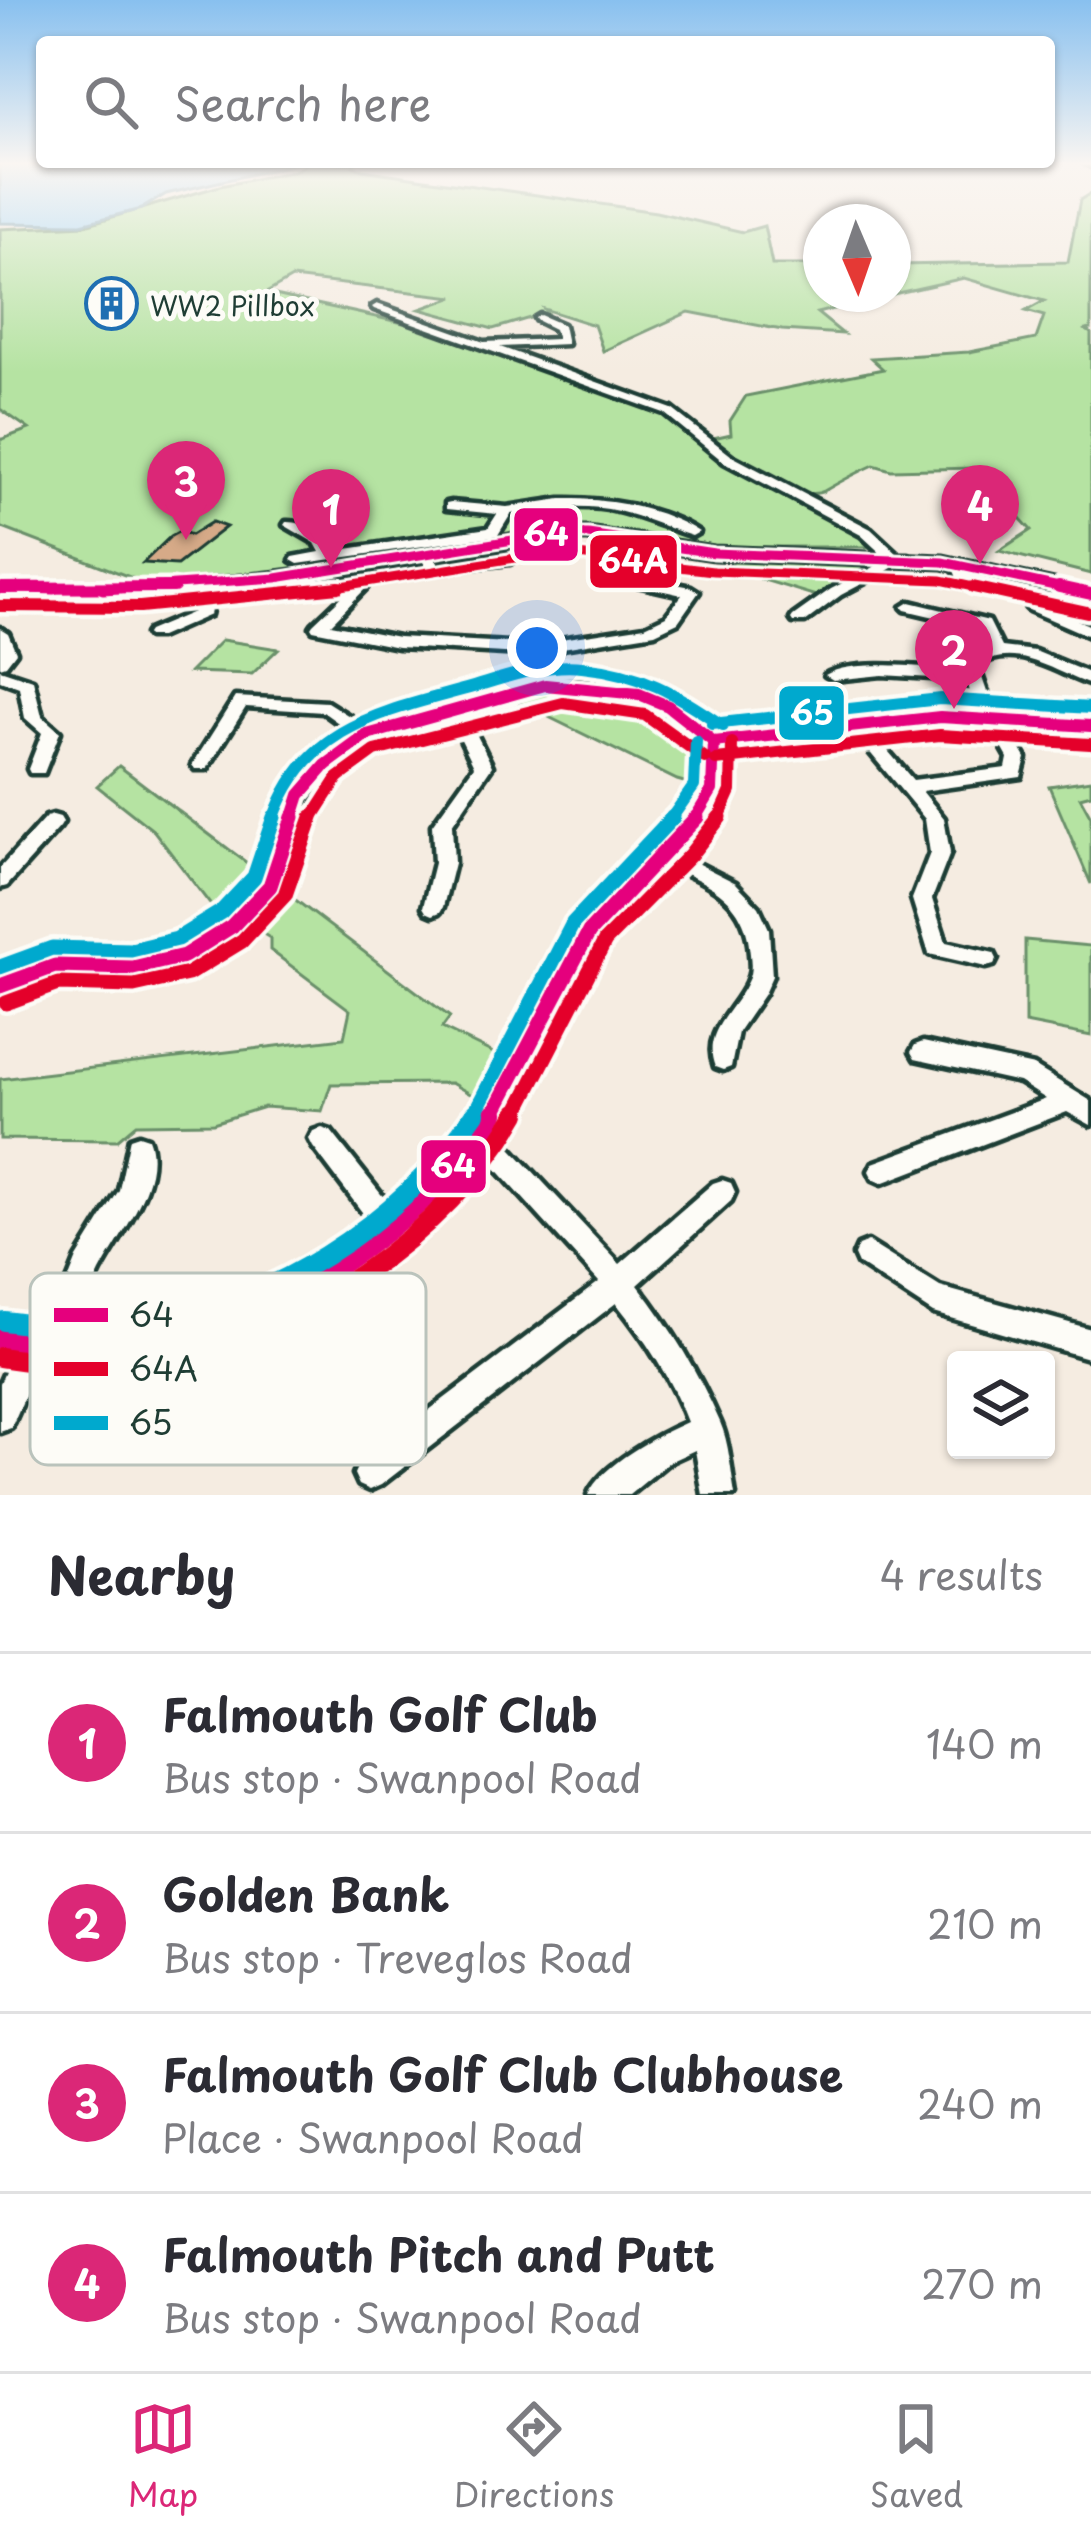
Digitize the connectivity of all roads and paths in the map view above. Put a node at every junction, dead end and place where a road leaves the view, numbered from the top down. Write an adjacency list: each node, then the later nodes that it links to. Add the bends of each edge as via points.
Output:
1 (377, 307): 6 (street)
2 (540, 319): 5 (street, via 564,335)
3 (503, 328): 4 (street)
4 (517, 341): 5 (street); 6 (street)
5 (556, 344): 7 (street)
6 (476, 345): 14 (street, via 668,412 728,459)
7 (572, 356)
8 (451, 506): 9 (street)
9 (508, 511): 11 (street, via 616,504); 13 (street, via 493,532)
10 (291, 525): 13 (street, via 320,540)
11 (692, 532)
12 (425, 556): 14 (street, via 589,533 714,553); 15 (street, via 434,568); 20 (street)
13 (330, 557): 16 (street)
14 (899, 558): 17 (street); 26 (street)
15 (511, 559)
16 (298, 560)
17 (959, 566): 21 (street, via 963,577); 23 (street)
18 (602, 573): 30 (street, via 692,592 672,619 649,629)
19 (360, 586): 30 (street, via 319,627 398,642)
20 (209, 587): 22 (street); 29 (street, via 206,611)
21 (992, 587): 25 (street); 27 (street)
22 (0, 588)
23 (1091, 594)
24 (910, 607): 31 (street, via 983,624)
25 (1091, 611)
26 (799, 619)
27 (1091, 632)
28 (0, 633): 32 (street, via 8,652)
29 (154, 634)
30 (528, 649): 37 (street)
31 (995, 650): 35 (street, via 969,664); 36 (street)
32 (0, 662)
33 (0, 674): 46 (street, via 27,684 34,718 51,732)
34 (833, 675): 35 (street)
35 (970, 676): 39 (street)
36 (1091, 680)
37 (545, 685): 38 (street); 43 (street, via 631,691)
38 (454, 710): 42 (street); 51 (street, via 483,766 442,825 444,863)
39 (987, 716): 40 (street); 41 (street)
40 (857, 726): 43 (street); 47 (street)
41 (1091, 726)
42 (367, 735): 45 (street, via 327,707 241,700); 53 (street, via 300,795 270,886 232,926 184,956 133,968 55,966)
43 (714, 742): 49 (street, via 712,790)
44 (1008, 742): 47 (street, via 1014,773)
45 (201, 765)
46 (37, 769)
47 (908, 787): 52 (street, via 934,818 940,853 922,899 937,948)
48 (53, 822): 50 (street)
49 (665, 856): 55 (street, via 747,902 760,939 761,976 723,1030); 58 (street, via 591,929)
50 (0, 881)
51 (433, 907)
52 (986, 959)
53 (0, 986)
54 (923, 1052): 56 (street, via 1025,1073)
55 (723, 1060)
56 (1066, 1102): 57 (street); 61 (street)
57 (1091, 1114)
58 (482, 1135): 63 (street); 67 (street)
59 (322, 1139): 63 (street)
60 (139, 1146): 65 (street, via 132,1193)
61 (881, 1172)
62 (722, 1192): 67 (street)
63 (389, 1226): 66 (street)
64 (868, 1255): 69 (street, via 933,1299)
65 (84, 1273)
66 (321, 1273)
67 (616, 1286): 73 (street, via 678,1362); 74 (street)
68 (0, 1339): 70 (street)
69 (1091, 1344)
70 (30, 1346)
71 (30, 1370): 72 (street)
72 (0, 1417)
73 (707, 1428): 77 (street, via 658,1451); 78 (street)
74 (426, 1431)
75 (382, 1465): 76 (street)
76 (370, 1474)
77 (604, 1495)
78 (719, 1495)

